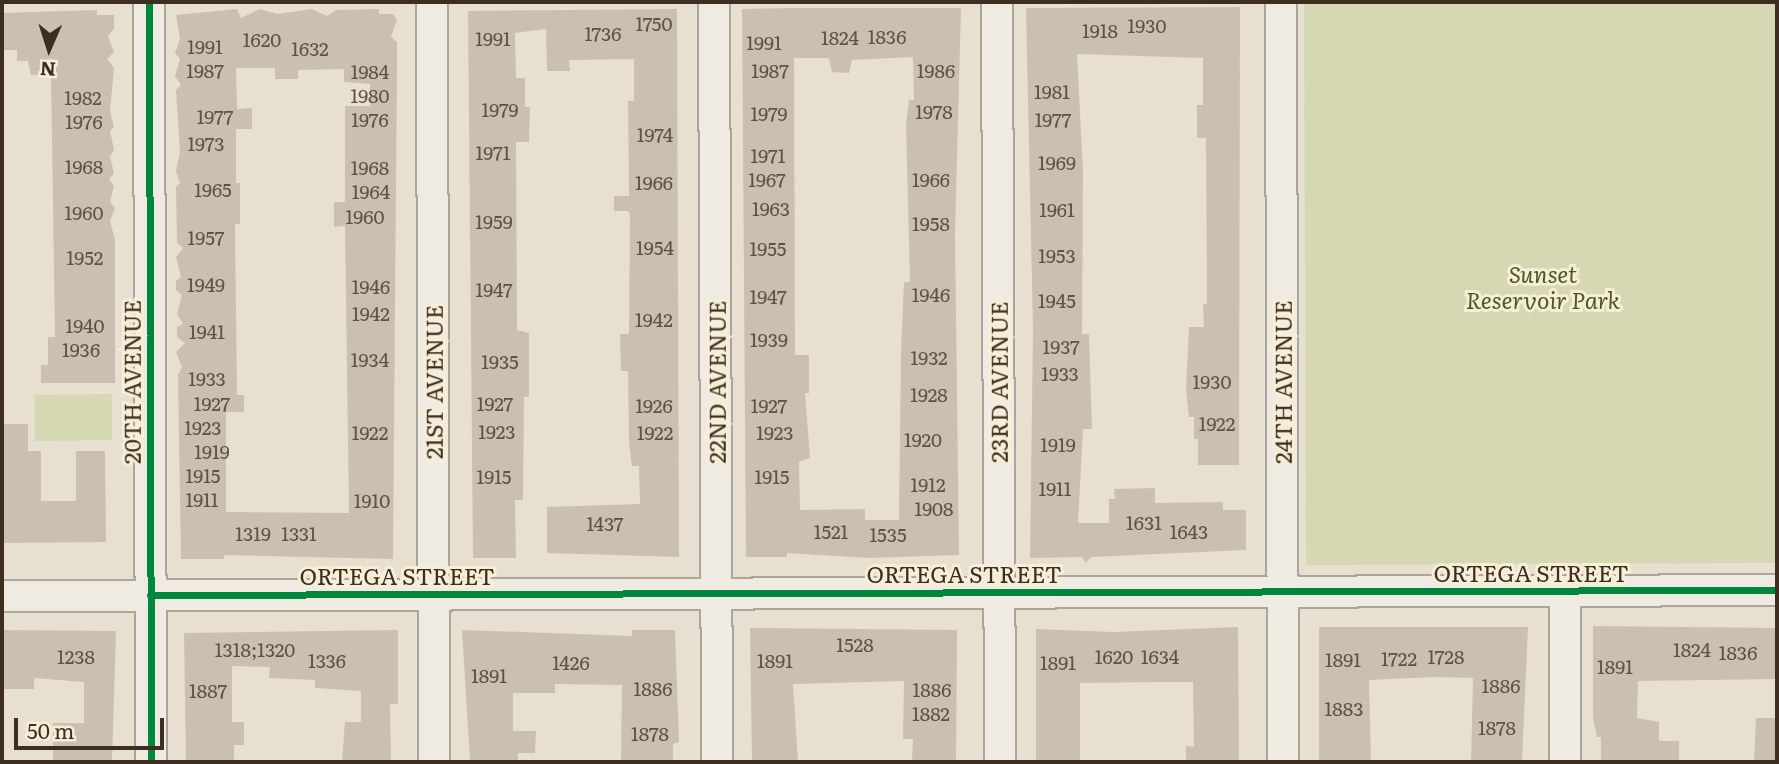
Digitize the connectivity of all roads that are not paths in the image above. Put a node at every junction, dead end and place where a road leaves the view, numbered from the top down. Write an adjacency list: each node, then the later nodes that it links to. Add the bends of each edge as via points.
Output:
1 (149, 2): 12 (street, 20TH AVENUE)
2 (432, 2): 11 (street, 21ST AVENUE)
3 (715, 2): 10 (street, 22ND AVENUE)
4 (997, 2): 8 (street, 23RD AVENUE)
5 (1281, 2): 9 (street, 24TH AVENUE)
6 (1777, 590): 7 (street, ORTEGA STREET)
7 (1565, 591): 9 (street, ORTEGA STREET); 19 (street)
8 (999, 592): 9 (street, ORTEGA STREET); 10 (street, ORTEGA STREET); 17 (street, 23RD AVENUE)
9 (1282, 592): 18 (street, 24TH AVENUE)
10 (716, 593): 11 (street, ORTEGA STREET); 16 (street, 22ND AVENUE)
11 (433, 594): 12 (street, ORTEGA STREET); 15 (street, 21ST AVENUE)
12 (150, 595): 13 (street, ORTEGA STREET); 14 (street, 20TH AVENUE)
13 (2, 596)
14 (151, 762)
15 (434, 762)
16 (716, 762)
17 (999, 762)
18 (1283, 762)
19 (1565, 762)

